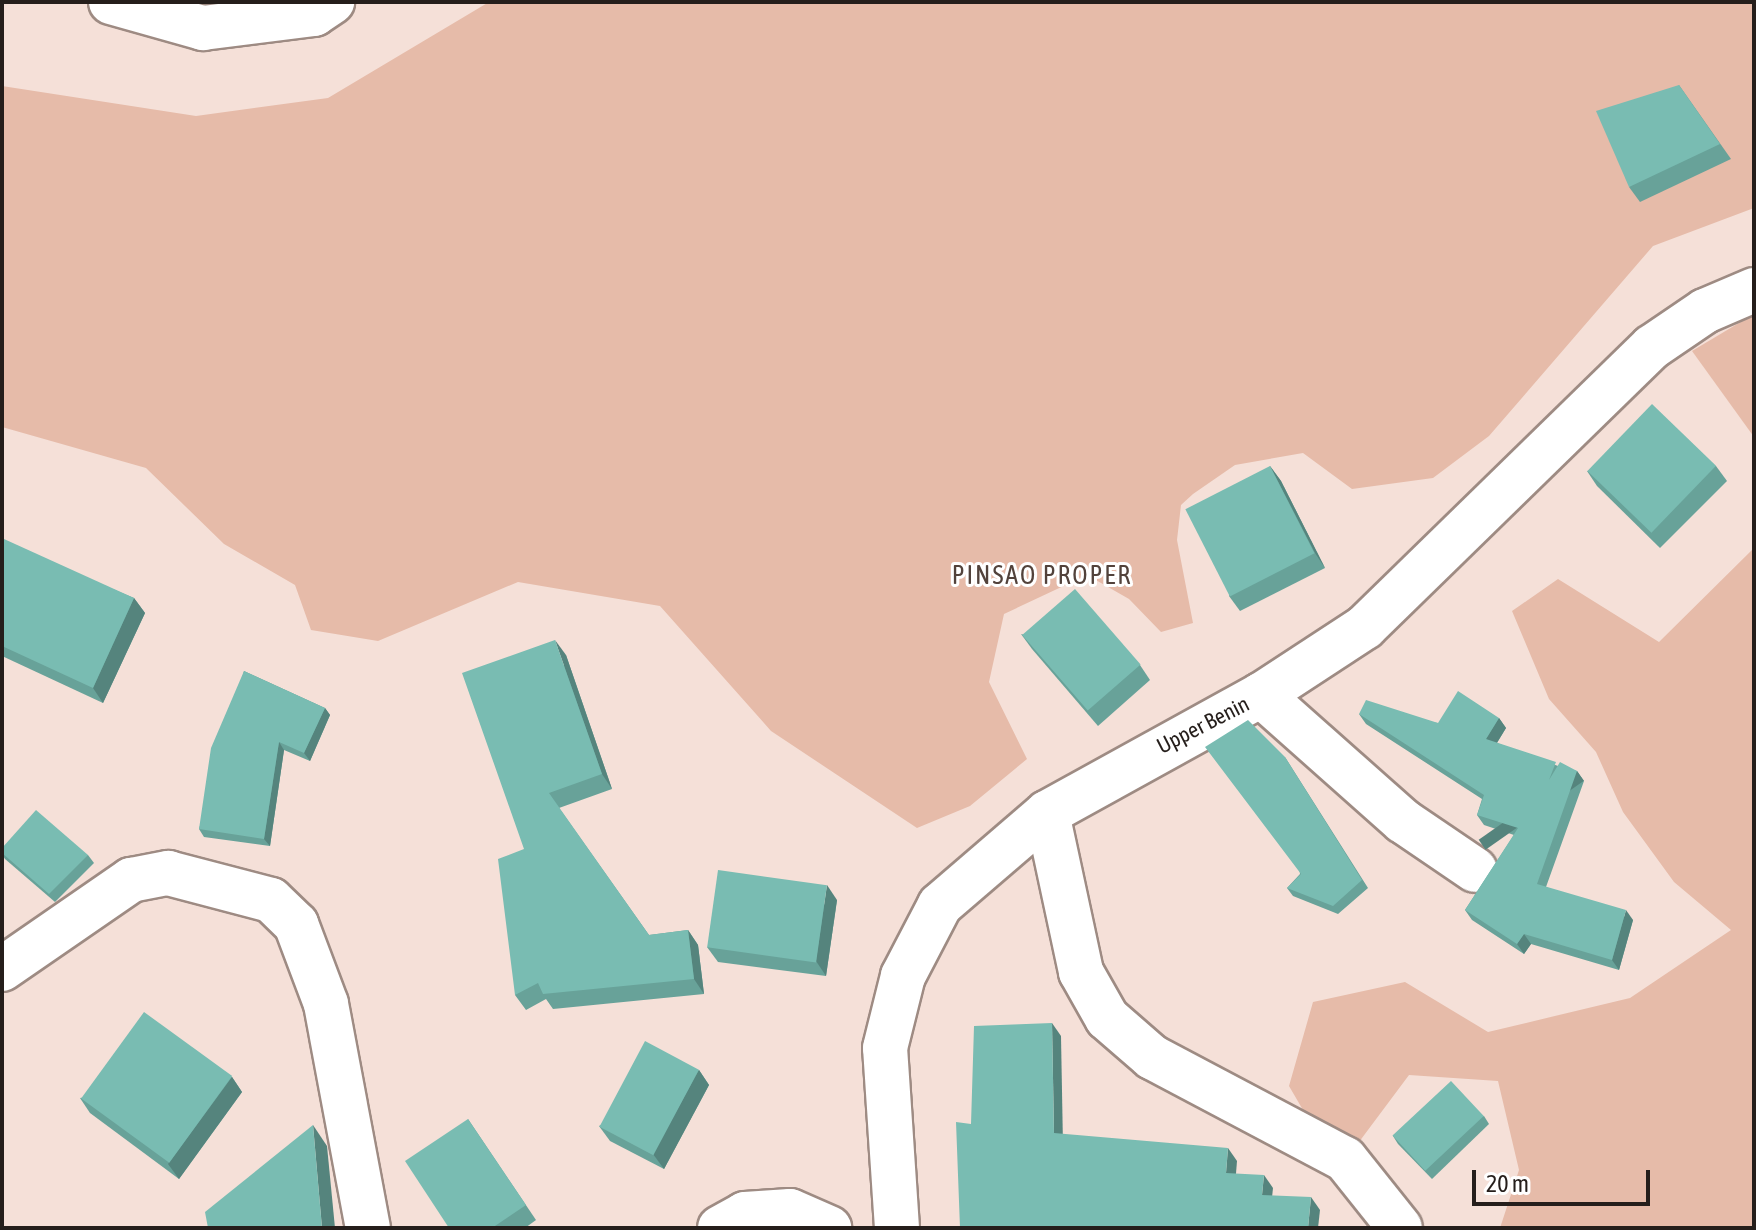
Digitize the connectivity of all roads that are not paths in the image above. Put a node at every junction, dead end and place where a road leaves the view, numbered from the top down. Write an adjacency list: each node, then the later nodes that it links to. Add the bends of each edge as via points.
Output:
1 (111, 2): 2 (street, via 203,28 314,14)
2 (332, 2)
3 (1754, 290): 4 (street, Upper Benin, via 1705,311 1652,347 1365,627)
4 (1261, 695): 5 (street, Upper Benin); 6 (street, via 1381,804)
5 (1047, 813): 11 (street, Upper Benin, via 940,905 903,976 885,1048); 12 (street, via 1081,972 1107,1018 1152,1057 1345,1159)
6 (1475, 870)
7 (2, 969): 8 (street, via 131,880 168,873 271,900 296,924 326,1004)
8 (368, 1228)
9 (720, 1228): 10 (street, via 745,1214 790,1211)
10 (829, 1228)
11 (897, 1228)
12 (1400, 1228)

